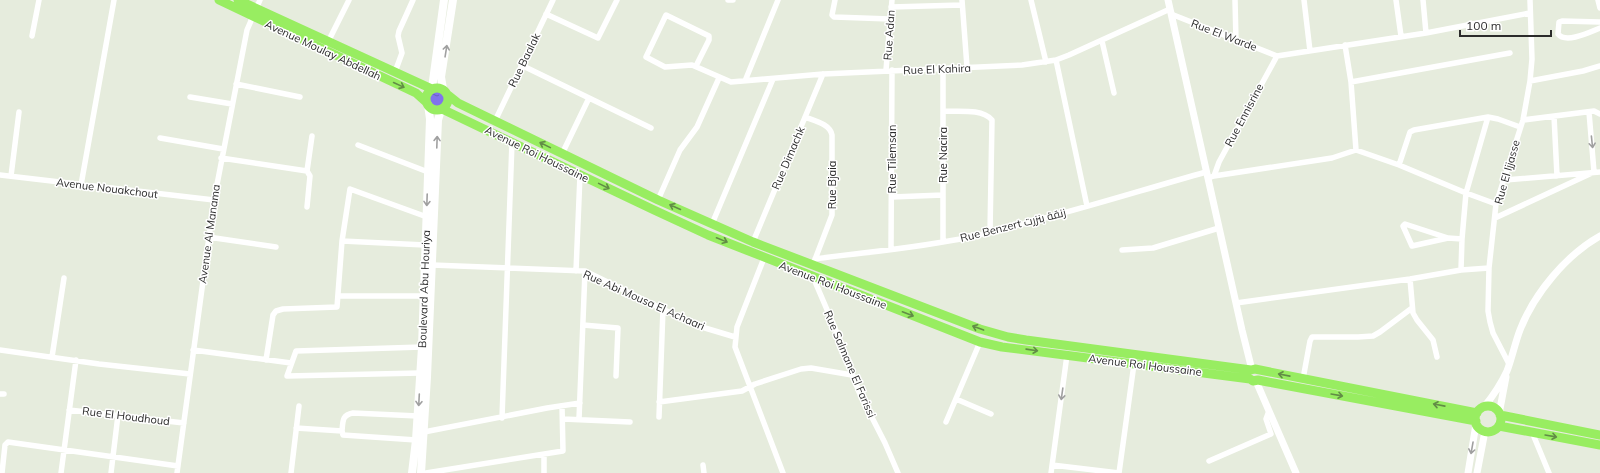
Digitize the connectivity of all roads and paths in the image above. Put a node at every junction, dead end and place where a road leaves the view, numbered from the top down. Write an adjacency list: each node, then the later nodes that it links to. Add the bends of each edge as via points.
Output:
1 (39, 0): 35 (street)
2 (114, 0): 98 (street)
3 (218, 0): 26 (main road, Avenue Moulay Abdellah)
4 (238, 0): 26 (main road, Avenue Moulay Abdellah)
5 (349, 0): 39 (street)
6 (413, 0): 52 (street, via 399,31 402,53)
7 (444, 0): 60 (main road)
8 (453, 0): 61 (main road, one-way to 8, via 441,77)
9 (553, 0): 30 (street, Rue Baalak)
10 (617, 0): 30 (street, via 598,38)
11 (728, 0): 12 (street)
12 (733, 0)
13 (778, 0): 56 (street)
14 (835, 0): 31 (street, via 832,15 834,17)
15 (892, 0): 25 (street, Rue Adan)
16 (1032, 0): 45 (street)
17 (1168, 0): 28 (street)
18 (1235, 0): 38 (street)
19 (1304, 0): 41 (street)
20 (1396, 0): 36 (street)
21 (1422, 0): 34 (street)
22 (1530, 0): 29 (street, Rue El Ijjasse)
23 (1598, 0): 27 (street)
24 (962, 2): 25 (street); 49 (street)
25 (891, 7): 31 (street, Rue Adan)
26 (256, 8): 39 (main road, Avenue Moulay Abdellah); 59 (street, Avenue Al Manama, via 247,30); 66 (main road, Avenue Moulay Abdellah, one-way to 66, via 416,93)
27 (1600, 8)
28 (1171, 11): 37 (street, Rue El Kahira); 38 (street, Rue El Warde); 94 (street)
29 (1530, 13): 34 (street); 57 (street, Rue El Ijjasse)
30 (546, 14): 46 (street, Rue Baalak)
31 (890, 19): 51 (street, Rue Adan)
32 (1600, 22): 33 (street, via 1562,21 1558,22 1557,26 1558,34 1563,38)
33 (1600, 28)
34 (1426, 33): 36 (street)
35 (32, 36)
36 (1401, 36): 40 (street)
37 (1102, 41): 44 (street, Rue El Kahira); 62 (street)
38 (1236, 41): 43 (street, Rue El Warde)
39 (328, 42): 52 (main road, Avenue Moulay Abdellah)
40 (1345, 45): 41 (street); 58 (street)
41 (1310, 51): 43 (street)
42 (1510, 53): 58 (street)
43 (1277, 56): 94 (street, Rue Ennisrine, via 1219,162)
44 (1056, 60): 45 (street, Rue El Kahira); 105 (street)
45 (1046, 62): 49 (street, Rue El Kahira)
46 (521, 65): 65 (street); 77 (street, Rue Baalak)
47 (696, 66): 47 (street, via 665,67 646,58 666,15 708,36); 54 (street, Rue El Kahira)
48 (1600, 66): 57 (street)
49 (967, 68): 50 (street, Rue El Kahira)
50 (943, 69): 51 (street, Rue El Kahira); 69 (street, Rue Nacira)
51 (889, 70): 53 (street, Rue El Kahira); 101 (street, Rue Tilemsan)
52 (395, 72): 60 (main road, Avenue Moulay Abdellah)
53 (823, 74): 55 (street, Rue El Kahira); 74 (street, Rue Dimachk)
54 (719, 78): 56 (street, Rue El Kahira, via 731,82); 103 (street, via 697,127 680,150)
55 (773, 79): 56 (street, Rue El Kahira); 109 (street)
56 (745, 81)
57 (1530, 81): 76 (street, Rue El Ijjasse)
58 (1351, 82): 85 (street)
59 (236, 84): 64 (street); 67 (street, Avenue Al Manama)
60 (432, 88): 61 (main road, via 438,87); 66 (main road, via 427,94)
61 (445, 92): 68 (main road, via 447,105); 77 (main road, Avenue Roi Houssaine, via 458,103)
62 (1114, 93)
63 (190, 97): 67 (street)
64 (300, 97)
65 (588, 98): 79 (street); 86 (street)
66 (427, 103): 68 (main road, via 433,110); 90 (main road, Boulevard Abu Houriya, via 430,119)
67 (232, 104): 84 (street, Avenue Al Manama)
68 (441, 109): 82 (main road, Avenue Roi Houssaine); 125 (main road, Boulevard Abu Houriya, one-way to 68, via 438,120)
69 (943, 111): 100 (street, Rue Nacira); 111 (street, via 981,113 992,120)
70 (19, 112): 95 (street)
71 (1589, 112): 72 (street); 73 (street); 91 (street, one-way to 91)
72 (1600, 114)
73 (1554, 116): 76 (street); 96 (street)
74 (805, 117): 117 (street, Rue Dimachk); 124 (street, Rue Bjaia, via 828,126 832,135 832,215)
75 (1488, 117): 78 (street); 88 (street, via 1410,132); 99 (street)
76 (1523, 120): 78 (street, Rue El Ijjasse)
77 (495, 121): 86 (main road, Avenue Roi Houssaine, one-way to 77)
78 (1520, 127): 97 (street, Rue El Ijjasse)
79 (651, 128)
80 (312, 136): 89 (street)
81 (160, 138): 84 (street)
82 (512, 142): 93 (main road, Avenue Roi Houssaine); 126 (street)
83 (358, 145): 90 (street)
84 (223, 149): 87 (street, Avenue Al Manama)
85 (1356, 150): 88 (street); 94 (street, Rue Benzert زنقة بنزرت, via 1332,158)
86 (562, 154): 103 (main road, Avenue Roi Houssaine)
87 (221, 158): 89 (street); 102 (street, Avenue Al Manama)
88 (1399, 165): 99 (street)
89 (307, 171): 106 (street, via 310,176)
90 (428, 172): 107 (main road, Boulevard Abu Houriya, one-way to 107)
91 (1597, 172): 96 (street); 108 (street)
92 (0, 175): 95 (street, Avenue Nouakchout)
93 (580, 175): 123 (main road, Avenue Roi Houssaine, one-way to 123); 129 (street)
94 (1209, 175): 105 (street, Rue Benzert زنقة بنزرت); 110 (street)
95 (11, 176): 98 (street, Avenue Nouakchout)
96 (1557, 176): 97 (street)
97 (1505, 180): 104 (street, Rue El Ijjasse)
98 (81, 185): 102 (street, Avenue Nouakchout)
99 (1466, 193): 104 (street); 115 (street)
100 (943, 196): 101 (street); 118 (street, Rue Nacira)
101 (892, 197): 121 (street, Rue Tilemsan)
102 (214, 200): 113 (street, Avenue Al Manama)
103 (658, 200): 109 (main road, Avenue Roi Houssaine, one-way to 103)
104 (1496, 204): 108 (street, Rue El Ijjasse)
105 (1087, 206): 111 (street, Rue Benzert زنقة بنزرت)
106 (306, 207)
107 (427, 217): 116 (street, via 350,189); 119 (main road, Boulevard Abu Houriya)
108 (1495, 218): 127 (street, Rue El Ijjasse)
109 (712, 224): 117 (main road, Avenue Roi Houssaine)
110 (1220, 228): 122 (street, via 1153,248); 136 (street)
111 (990, 232): 118 (street, Rue Benzert زنقة بنزرت)
112 (1600, 236): 152 (street, via 1572,257 1543,288 1521,328)
113 (208, 238): 120 (street); 144 (street, Avenue Al Manama)
114 (1448, 238): 114 (street, via 1406,224 1403,226 1412,246); 115 (street)
115 (1462, 239): 128 (street)
116 (342, 241): 119 (street); 134 (street)
117 (753, 242): 124 (main road, Avenue Roi Houssaine)
118 (943, 242): 121 (street, Rue Benzert زنقة بنزرت)
119 (426, 245): 135 (main road, Boulevard Abu Houriya)
120 (276, 247)
121 (892, 249): 124 (street, Rue Benzert زنقة بنزرت)
122 (1122, 250)
123 (764, 258): 131 (main road, Avenue Roi Houssaine); 140 (street)
124 (813, 263): 156 (main road, Avenue Roi Houssaine, one-way to 124, via 994,334)
125 (432, 265): 126 (street, Rue Abi Mousa El Achaari); 183 (main road, Boulevard Abu Houriya)
126 (507, 268): 129 (street, Rue Abi Mousa El Achaari); 173 (street)
127 (1489, 268): 128 (street); 152 (street, Rue El Ijjasse, via 1488,311 1492,333)
128 (1461, 270): 133 (street)
129 (576, 271): 130 (street, Rue Abi Mousa El Achaari)
130 (584, 271): 138 (street, Rue Abi Mousa El Achaari); 139 (street)
131 (813, 277): 141 (main road, Avenue Roi Houssaine, one-way to 141); 155 (street, Rue Salmane El Farissi)
132 (64, 278): 146 (street)
133 (1410, 279): 136 (street); 137 (street)
134 (338, 296): 135 (street); 149 (street, via 335,308 276,311 273,315)
135 (424, 296): 142 (main road, Boulevard Abu Houriya)
136 (1236, 303): 156 (street)
137 (1412, 308): 147 (street, via 1417,320 1433,340); 158 (street, via 1373,336 1312,337)
138 (663, 309): 140 (street, Rue Abi Mousa El Achaari, via 705,328); 161 (street)
139 (583, 325): 157 (street, via 618,328); 162 (street)
140 (735, 337): 159 (street, via 738,357)
141 (980, 342): 145 (main road, Avenue Roi Houssaine, one-way to 145); 160 (street)
142 (422, 347): 150 (street, via 296,351); 153 (main road, Boulevard Abu Houriya)
143 (0, 350): 146 (street)
144 (193, 350): 149 (street); 154 (street, Avenue Al Manama)
145 (1067, 355): 151 (main road, Avenue Roi Houssaine); 194 (street, one-way to 194)
146 (52, 357): 148 (street)
147 (1437, 357)
148 (76, 360): 154 (street); 165 (street)
149 (266, 360): 150 (street)
150 (291, 364): 153 (street, via 287,376)
151 (1134, 364): 156 (main road, Avenue Roi Houssaine); 209 (street)
152 (1508, 368): 169 (street); 171 (street, via 1494,395)
153 (420, 373): 170 (main road, Boulevard Abu Houriya, one-way to 170)
154 (190, 374): 178 (street, Avenue Al Manama)
155 (852, 375): 159 (street, via 811,368 801,369); 207 (street, Rue Salmane El Farissi)
156 (1254, 375): 158 (main road, Avenue Roi Houssaine, one-way to 156); 166 (street); 171 (main road, Avenue Roi Houssaine, one-way to 171)
157 (616, 376)
158 (1303, 379): 171 (main road, Avenue Roi Houssaine, one-way to 158)
159 (750, 387): 161 (street, via 742,391); 206 (street)
160 (956, 399): 167 (street); 177 (street)
161 (659, 402): 172 (street)
162 (580, 403): 164 (street); 175 (street)
163 (299, 406): 180 (street)
164 (562, 406): 173 (street); 174 (street)
165 (69, 410): 168 (street, Rue El Houdhoud); 188 (street)
166 (1269, 411): 192 (street, via 1266,419 1271,434); 210 (street)
167 (991, 414)
168 (118, 415): 178 (street, Rue El Houdhoud); 190 (street)
169 (1500, 415): 171 (main road, via 1492,407); 179 (main road); 185 (main road)
170 (418, 416): 181 (street, via 347,414 344,416); 186 (main road, Boulevard Abu Houriya)
171 (1478, 416): 182 (main road, via 1480,429); 211 (street, one-way to 211)
172 (659, 417)
173 (502, 418): 183 (street)
174 (563, 419): 175 (street); 189 (street, via 563,451)
175 (579, 419): 176 (street)
176 (630, 422)
177 (946, 422)
178 (184, 423): 195 (street, Avenue Al Manama)
179 (1499, 426): 182 (main road, via 1492,431); 184 (main road)
180 (296, 428): 181 (street); 200 (street)
181 (342, 431): 186 (street, via 344,435)
182 (1485, 431): 212 (street)
183 (424, 432): 202 (main road, Boulevard Abu Houriya)
184 (1532, 432): 187 (main road, one-way to 187); 213 (street)
185 (1600, 435)
186 (416, 440): 201 (main road, Boulevard Abu Houriya)
187 (1600, 445)
188 (64, 451): 190 (street); 191 (street, via 8,442 4,445); 197 (street)
189 (544, 455): 203 (street); 204 (street)
190 (113, 458): 195 (street); 198 (street)
191 (2, 459): 196 (street)
192 (1209, 461)
193 (703, 464): 205 (street)
194 (1052, 465): 208 (street); 209 (street)
195 (178, 466): 199 (street, Avenue Al Manama)
196 (2, 473)
197 (61, 473)
198 (111, 473)
199 (177, 473)
200 (291, 473)
201 (412, 473)
202 (421, 473)
203 (426, 473)
204 (544, 473)
205 (704, 473)
206 (783, 473)
207 (898, 473)
208 (1051, 473)
209 (1119, 473)
210 (1296, 473)
211 (1468, 473)
212 (1477, 473)
213 (1549, 473)

